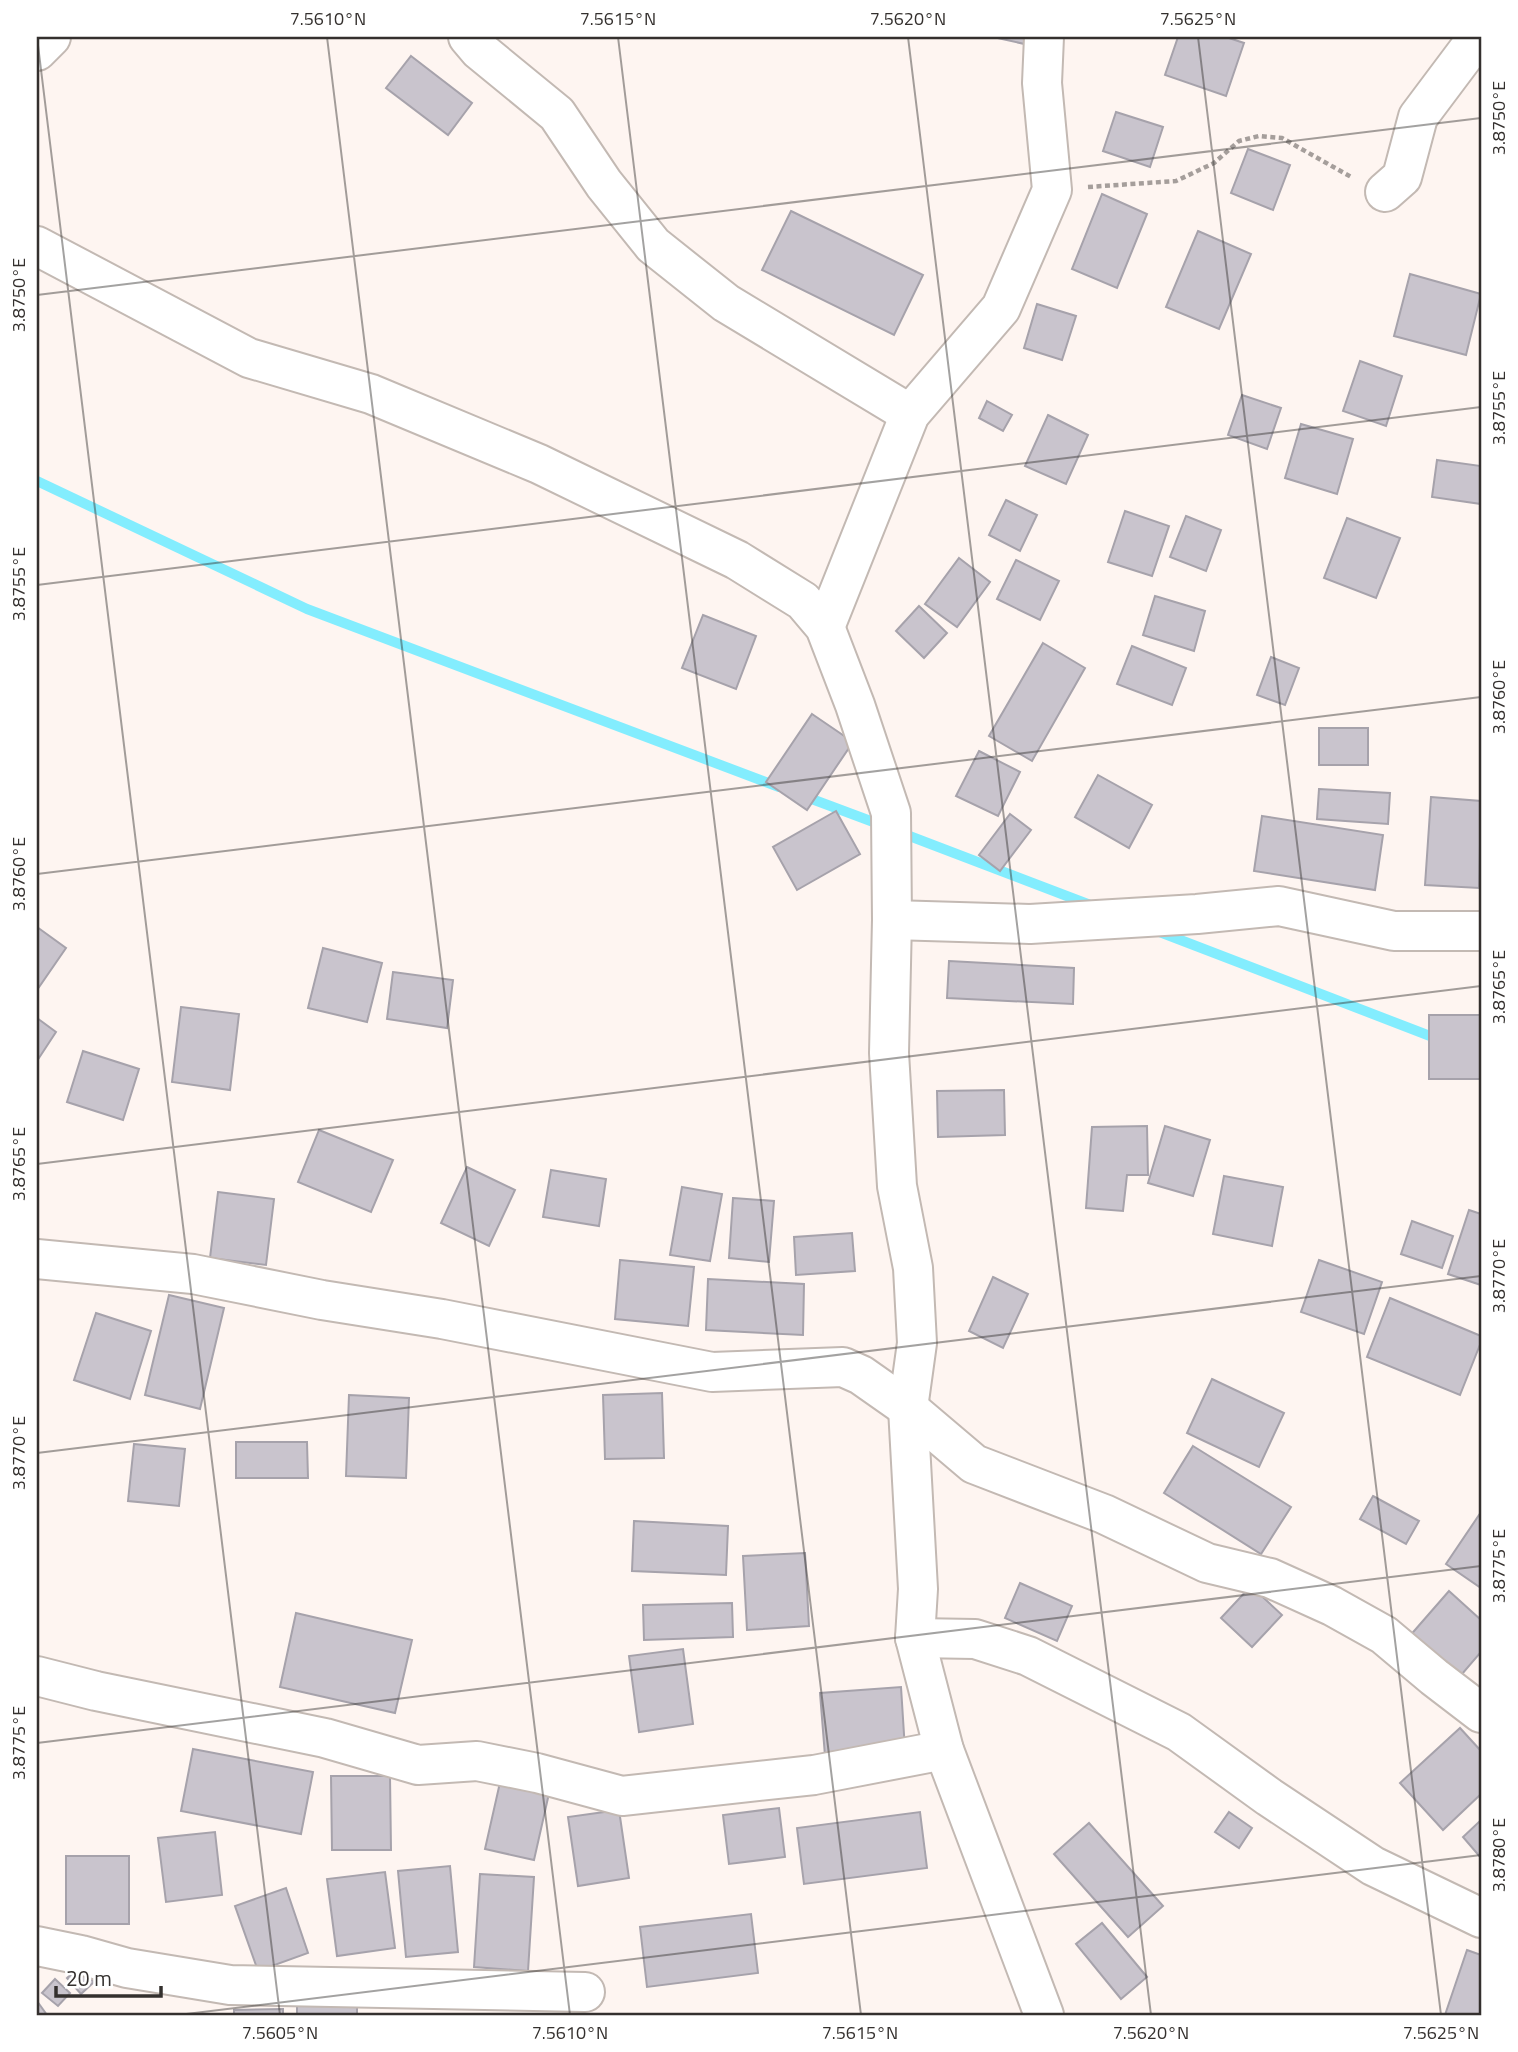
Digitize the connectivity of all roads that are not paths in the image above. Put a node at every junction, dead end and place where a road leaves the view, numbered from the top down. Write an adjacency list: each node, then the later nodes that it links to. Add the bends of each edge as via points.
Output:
1 (51, 37): 5 (street)
2 (468, 37): 8 (street, via 558,114 604,184 653,245 726,303)
3 (1044, 37): 8 (street, via 1042,83 1052,190 1001,308)
4 (1478, 37): 6 (street, via 1418,117 1402,177)
5 (37, 51)
6 (1385, 192)
7 (37, 246): 9 (street, via 249,358 371,394 564,476 737,560 803,601)
8 (909, 414): 9 (street)
9 (825, 627): 10 (street, via 891,813)
10 (892, 920): 11 (street, via 1030,924 1279,906 1394,930); 13 (street, via 889,1053 897,1186 913,1268 917,1343)
11 (1481, 932)
12 (37, 1259): 13 (street, via 192,1274 712,1372 843,1367)
13 (908, 1408): 14 (street, via 918,1588); 16 (street, via 974,1464 1104,1514 1207,1563 1270,1578 1332,1606 1384,1635)
14 (915, 1637): 17 (street); 18 (street, via 975,1639 1028,1656 1179,1732 1373,1866)
15 (37, 1676): 17 (street, via 325,1738 418,1765 477,1761 622,1796 814,1775)
16 (1481, 1713)
17 (944, 1750): 21 (street)
18 (1481, 1918)
19 (37, 1946): 20 (street, via 127,1968 230,1984)
20 (585, 1992)
21 (1044, 2015)

